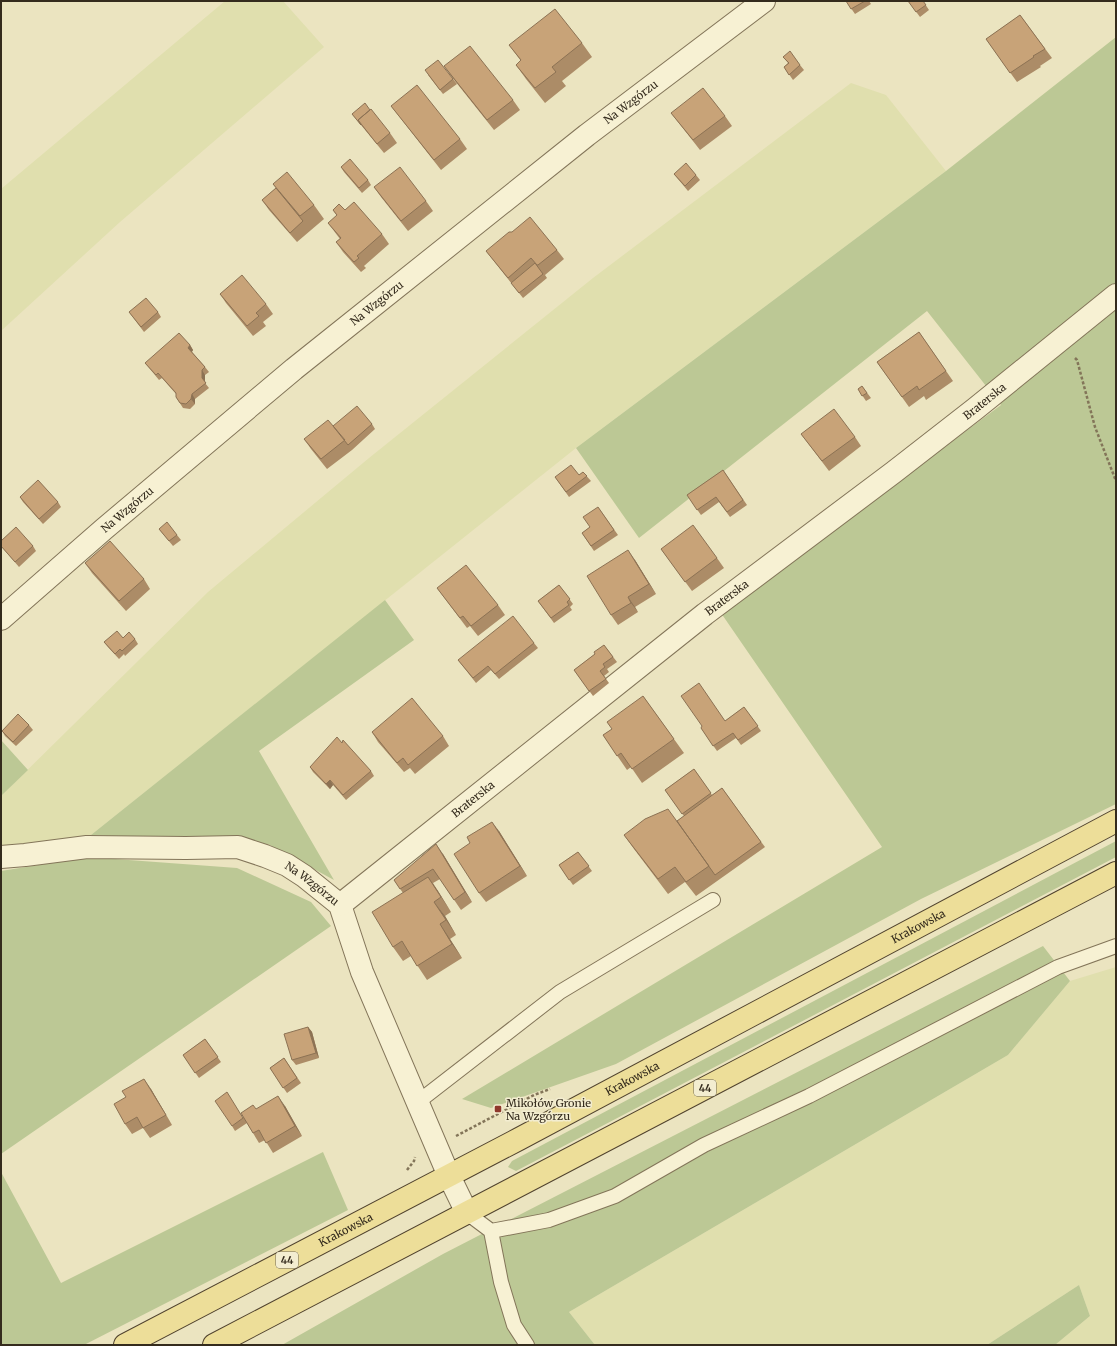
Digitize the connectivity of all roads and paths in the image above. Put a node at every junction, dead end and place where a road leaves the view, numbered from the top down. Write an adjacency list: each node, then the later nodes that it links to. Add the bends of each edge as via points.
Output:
1 (763, 1): 5 (street, Na Wzgórzu, via 587,135 294,369)
2 (1116, 295): 3 (street, Braterska)
3 (1060, 340): 4 (path, via 1077,360 1095,427); 10 (street, Braterska, via 894,472 705,614)
4 (1116, 481)
5 (1, 619)
6 (1116, 821): 15 (main road, Krakowska / 44)
7 (1, 857): 10 (street, Na Wzgórzu, via 87,847 238,847 287,865)
8 (1116, 873): 16 (main road, 44)
9 (713, 900): 13 (lane, via 560,992)
10 (340, 905): 13 (street, Na Wzgórzu, via 362,972)
11 (1116, 946): 17 (lane, via 1058,967 809,1096 704,1145 615,1196 549,1220)
12 (550, 1089): 14 (path)
13 (418, 1102): 14 (street, Na Wzgórzu)
14 (436, 1146): 15 (street, Na Wzgórzu)
15 (449, 1176): 16 (street, Na Wzgórzu); 18 (main road, Krakowska / 44)
16 (467, 1213): 17 (lane); 19 (main road, 44)
17 (491, 1232): 20 (lane, via 501,1282 514,1325)
18 (125, 1345)
19 (214, 1345)
20 (527, 1345)

